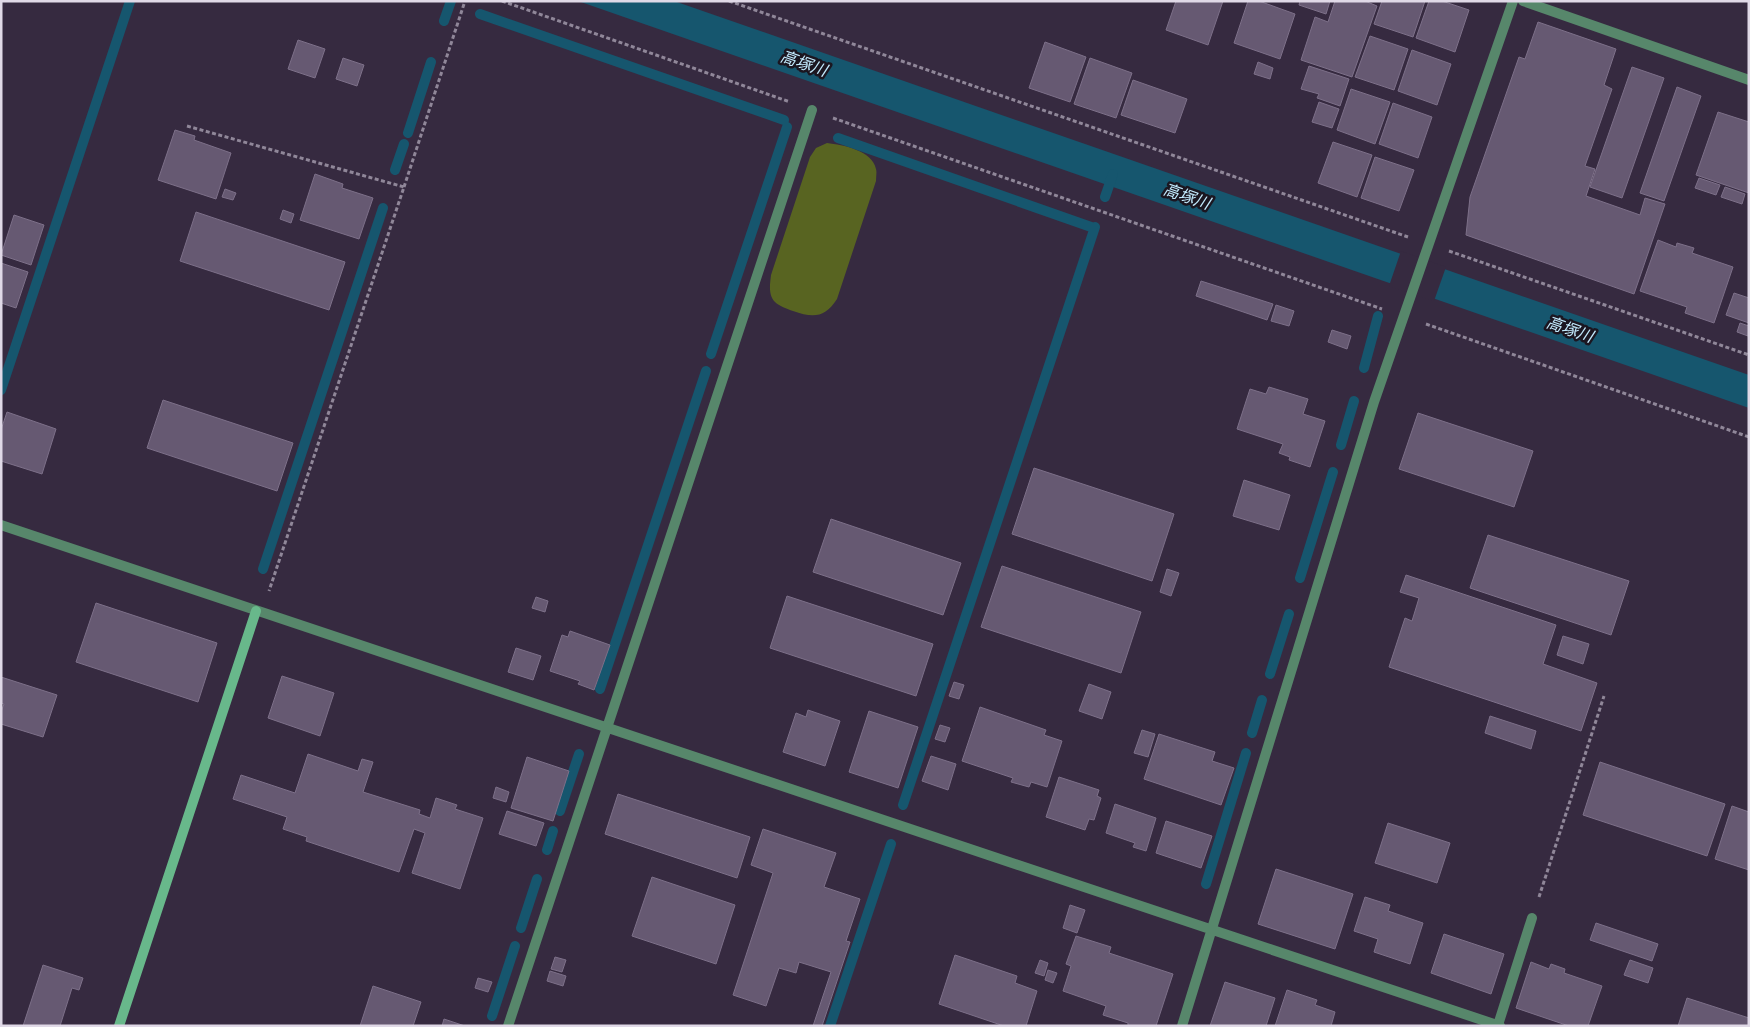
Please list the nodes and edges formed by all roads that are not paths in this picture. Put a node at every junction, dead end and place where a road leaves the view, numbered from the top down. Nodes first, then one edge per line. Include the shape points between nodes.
1 (1513, 1) edge
2 (1523, 1) edge
3 (1749, 80) edge
4 (812, 110) road end
5 (1, 525) edge
6 (259, 612) junction
7 (607, 728) junction
8 (1532, 918) road end
9 (1211, 930) junction
10 (1496, 1025) edge
11 (119, 1026) edge
12 (508, 1026) edge
13 (1182, 1026) edge

1 - 9 street via 1374,402
2 - 3 street
4 - 7 street
5 - 6 street
6 - 7 street
6 - 11 street
7 - 9 street
7 - 12 street
8 - 10 street
9 - 10 street
9 - 13 street

